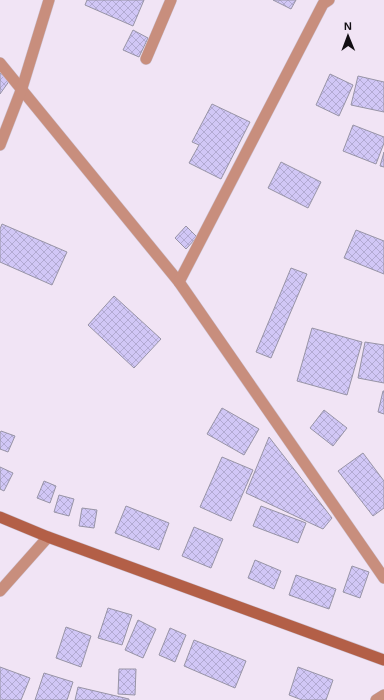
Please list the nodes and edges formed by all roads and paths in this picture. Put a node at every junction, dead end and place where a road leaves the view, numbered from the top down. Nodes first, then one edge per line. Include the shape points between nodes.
1 (49, 0) edge
2 (171, 0) edge
3 (329, 0) edge
4 (146, 59) dead end
5 (0, 63) edge
6 (22, 88) junction
7 (0, 145) edge
8 (180, 282) junction
9 (0, 517) edge
10 (48, 537) junction
11 (384, 578) edge
12 (0, 591) edge
13 (384, 660) edge
14 (384, 695) edge
15 (376, 700) edge

1 - 6 street
2 - 4 street
3 - 8 street via 323,4
5 - 6 street
6 - 7 street
6 - 8 street
8 - 11 street
9 - 10 main road
10 - 12 street
10 - 13 main road
14 - 15 street

